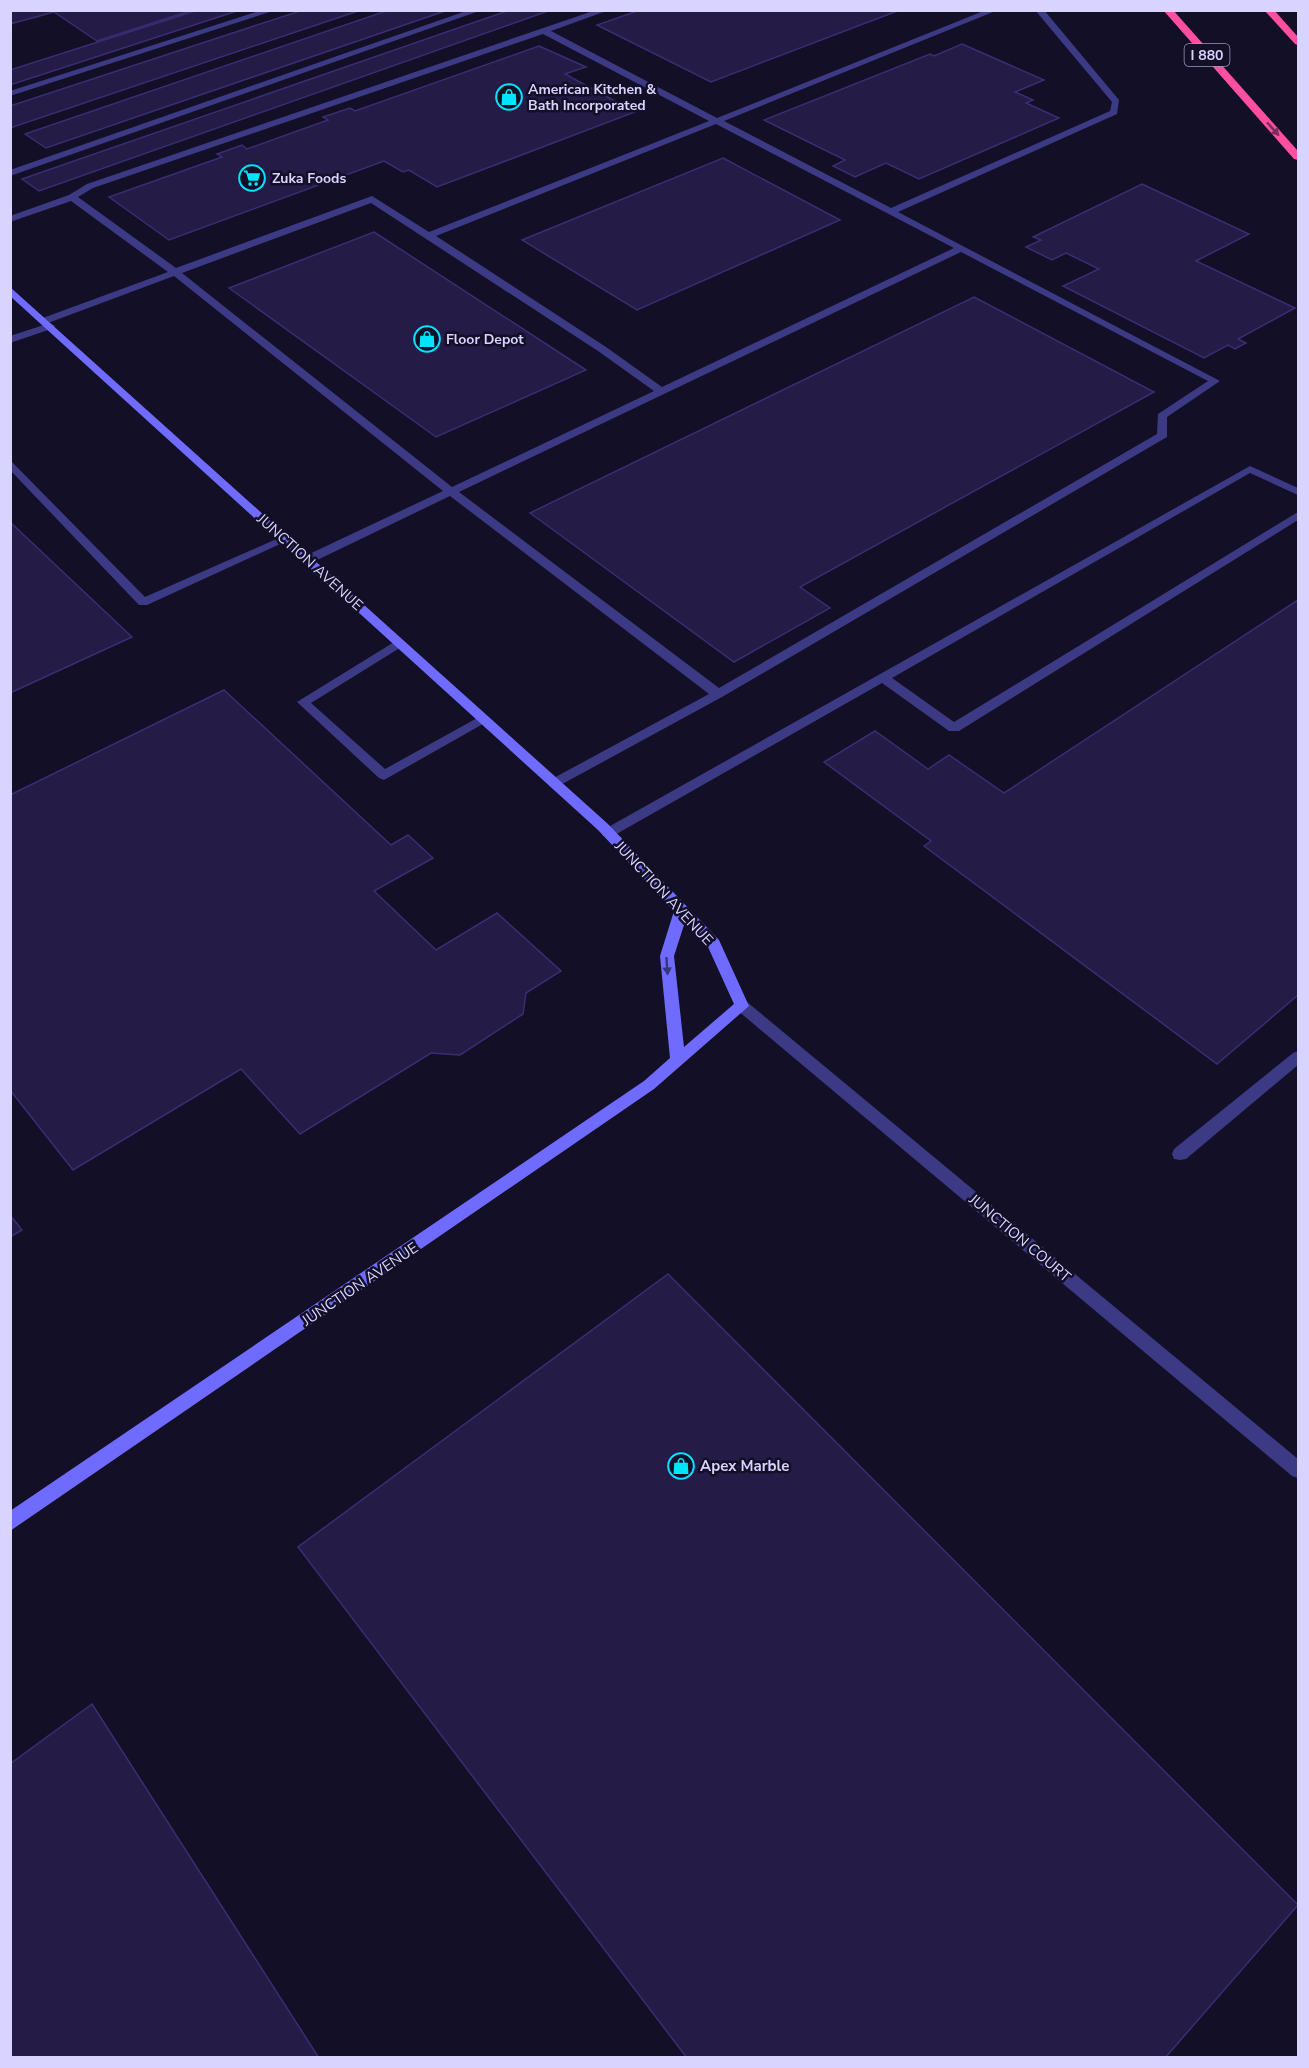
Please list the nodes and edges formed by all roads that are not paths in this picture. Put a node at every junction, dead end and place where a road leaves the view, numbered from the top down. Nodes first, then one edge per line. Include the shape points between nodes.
1 (272, 10) edge
2 (478, 10) edge
3 (605, 10) edge
4 (994, 10) edge
5 (1039, 10) edge
6 (1167, 10) edge
7 (1268, 10) edge
8 (544, 31) junction
9 (1299, 42) edge
10 (10, 94) edge
11 (717, 120) junction
12 (1299, 157) edge
13 (12, 171) edge
14 (72, 197) junction
15 (891, 212) junction
16 (10, 219) edge
17 (431, 235) junction
18 (960, 249) junction
19 (176, 272) junction
20 (10, 290) edge
21 (47, 323) junction
22 (10, 340) edge
23 (661, 391) junction
24 (10, 463) edge
25 (452, 492) junction
26 (1299, 492) edge
27 (1299, 515) edge
28 (285, 539) junction
29 (307, 560) junction
30 (399, 643) junction
31 (884, 678) junction
32 (718, 694) junction
33 (484, 720) junction
34 (555, 783) junction
35 (608, 833) junction
36 (682, 910) junction
37 (742, 1006) junction
38 (1299, 1057) edge
39 (678, 1061) junction
40 (1180, 1154) dead end
41 (1299, 1470) edge
42 (10, 1522) edge

1 - 10 street
2 - 13 street
3 - 8 street
4 - 11 street
5 - 15 street via 1116,102 1114,112
6 -> 12 highway, I 880
7 - 9 highway
8 - 11 street
8 - 14 street via 90,186
11 - 15 street
11 - 17 street
14 - 16 street
14 - 19 street
15 - 18 street
17 - 19 street via 372,199
17 - 23 street
18 - 23 street
18 - 32 street via 1215,381 1162,416 1163,435
19 - 21 street
19 - 25 street
20 - 21 street, JUNCTION AVENUE
21 - 22 street
21 - 28 street, JUNCTION AVENUE
23 - 25 street
24 - 28 street via 143,602
25 - 29 street
25 - 32 street
26 - 31 street via 1250,469
27 - 31 street via 954,728
28 - 29 street, JUNCTION AVENUE
29 - 30 street, JUNCTION AVENUE
30 - 33 street, JUNCTION AVENUE
30 - 33 street via 303,702 384,775
31 - 35 street
32 - 34 street
33 - 34 street, JUNCTION AVENUE
34 - 35 street, JUNCTION AVENUE
35 - 36 street, JUNCTION AVENUE
36 - 37 street, JUNCTION AVENUE via 714,944
36 -> 39 street via 667,956
37 - 39 street, JUNCTION AVENUE
37 - 41 street, JUNCTION COURT
38 - 40 street
39 - 42 street, JUNCTION AVENUE via 610,1112

